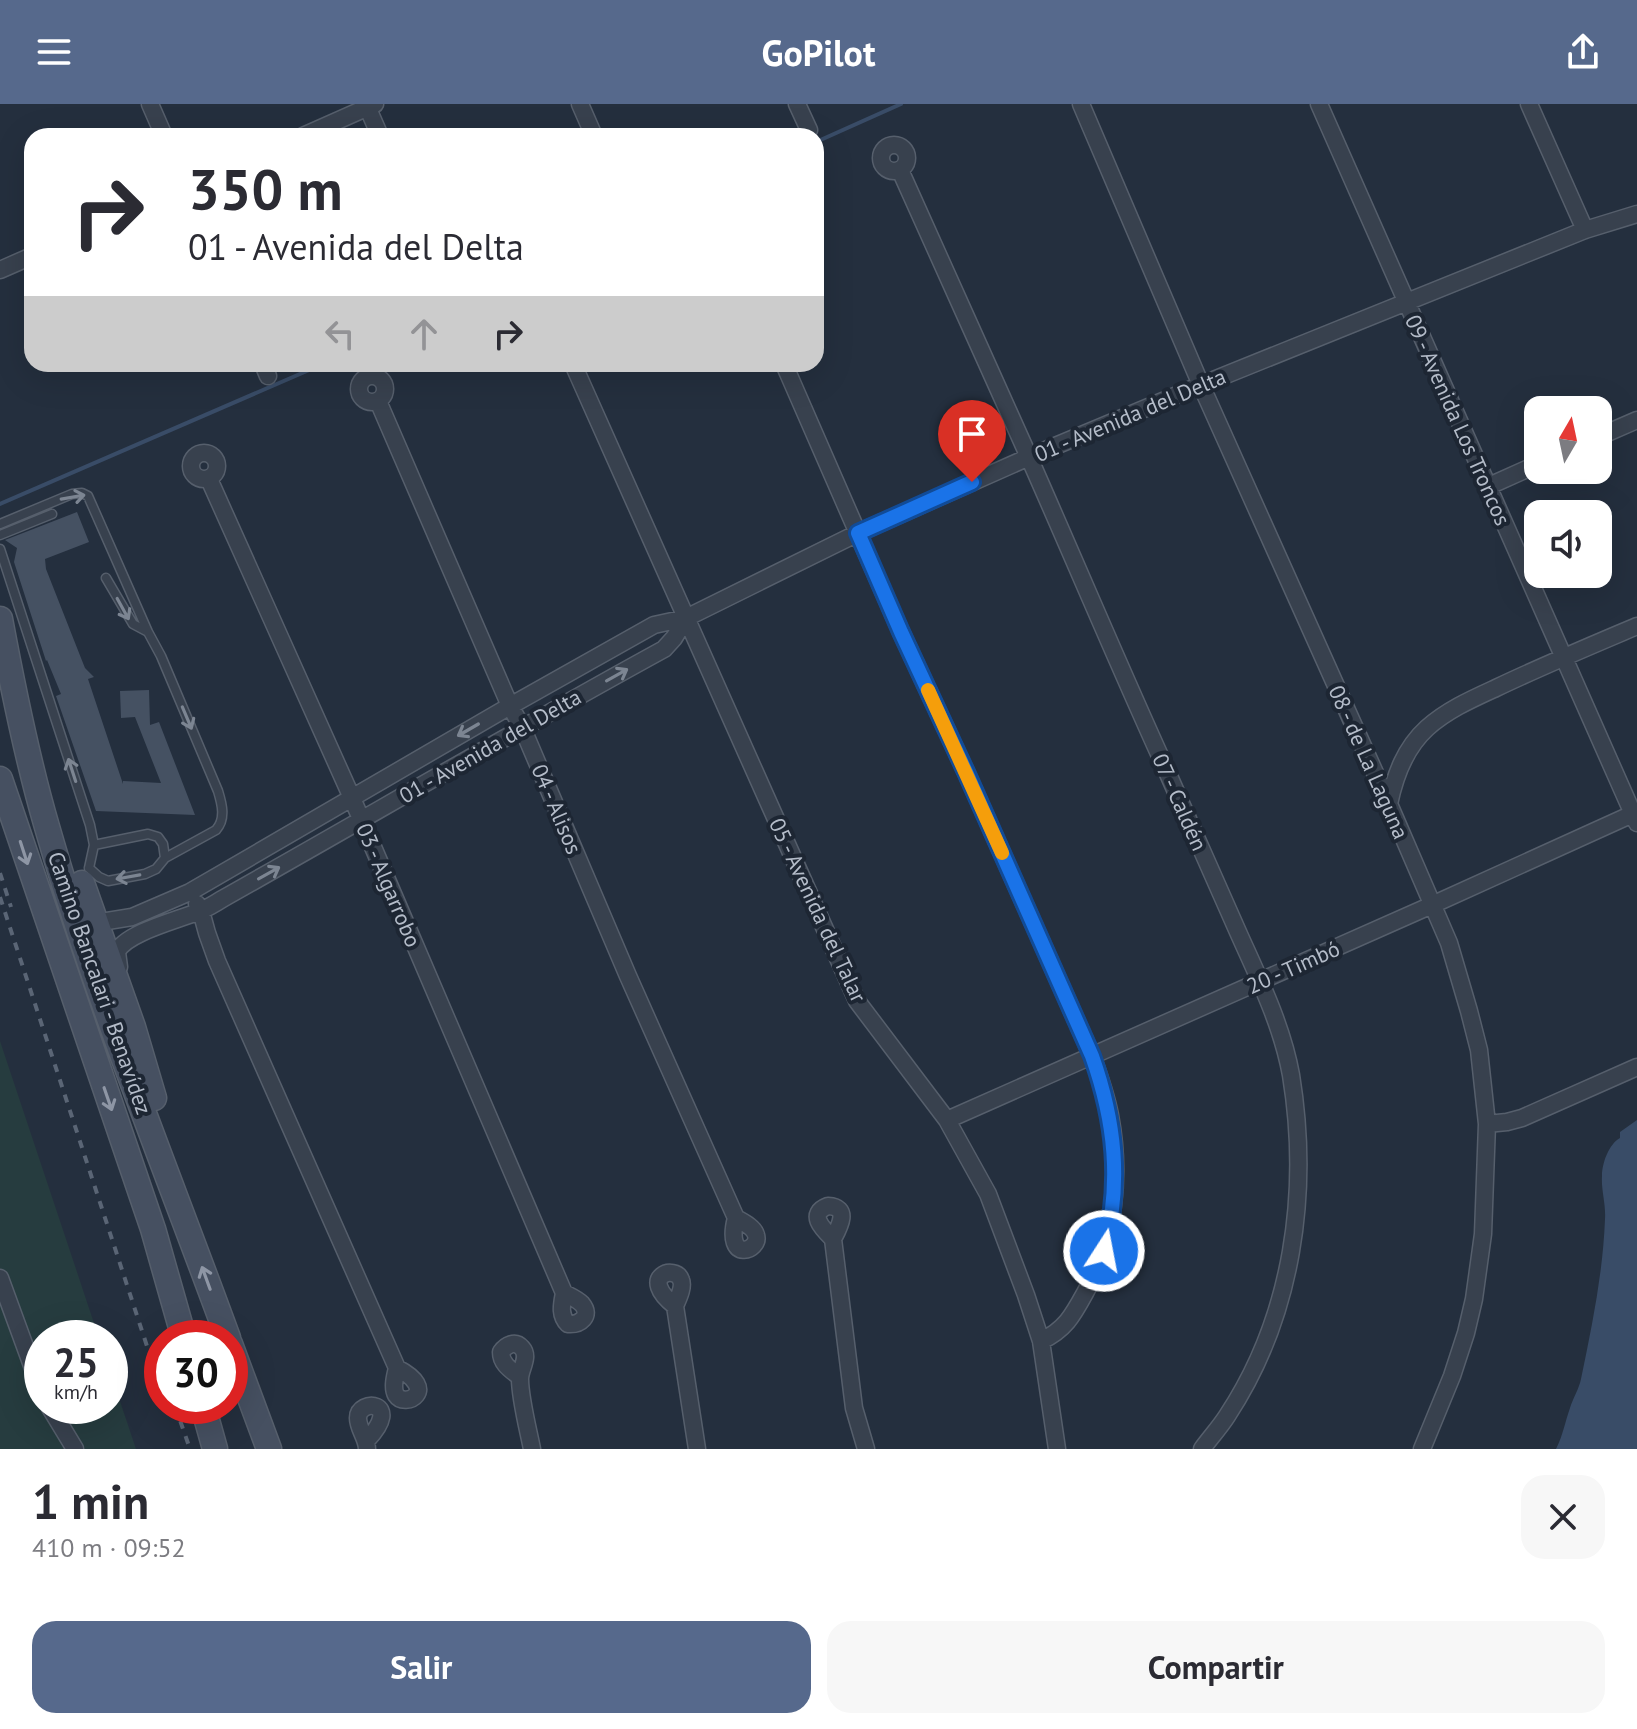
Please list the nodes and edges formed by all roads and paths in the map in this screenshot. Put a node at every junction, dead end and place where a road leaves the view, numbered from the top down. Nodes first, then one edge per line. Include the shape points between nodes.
1 (150, 104) edge
2 (580, 104) edge
3 (797, 104) edge
4 (1081, 104) edge
5 (1319, 104) edge
6 (1529, 104) edge
7 (369, 105) edge
8 (160, 128) edge
9 (320, 128) edge
10 (377, 128) edge
11 (590, 128) edge
12 (808, 128) edge
13 (900, 170) dead end
14 (1637, 214) edge
15 (1585, 230) junction
16 (24, 260) edge
17 (0, 270) edge
18 (1406, 303) junction
19 (577, 372) edge
20 (788, 372) edge
21 (1201, 385) junction
22 (378, 401) dead end
23 (1637, 420) edge
24 (1612, 431) edge
25 (1029, 457) junction
26 (1524, 470) edge
27 (209, 479) dead end
28 (1489, 486) junction
29 (52, 514) dead end
30 (0, 524) edge
31 (858, 533) junction
32 (0, 535) edge
33 (0, 549) edge
34 (106, 578) dead end
35 (686, 618) junction
36 (0, 623) edge
37 (1637, 626) edge
38 (148, 632) junction
39 (1564, 657) junction
40 (11, 671) junction
41 (510, 706) junction
42 (522, 727) junction
43 (0, 779) edge
44 (352, 798) junction
45 (1389, 804) junction
46 (1636, 816) edge
47 (361, 821) junction
48 (94, 845) junction
49 (165, 858) junction
50 (84, 869) junction
51 (190, 892) junction
52 (1432, 905) junction
53 (201, 911) junction
54 (95, 921) junction
55 (104, 950) junction
56 (1261, 982) junction
57 (133, 1027) junction
58 (1092, 1056) junction
59 (1637, 1067) edge
60 (947, 1120) junction
61 (1487, 1124) junction
62 (184, 1217) junction
63 (736, 1218) dead end
64 (833, 1239) dead end
65 (0, 1278) edge
66 (564, 1293) dead end
67 (675, 1306) dead end
68 (180, 1320) edge
69 (221, 1320) edge
70 (1041, 1341) junction
71 (24, 1344) edge
72 (397, 1368) dead end
73 (520, 1377) dead end
74 (248, 1395) edge
75 (60, 1424) edge
76 (208, 1424) edge
77 (215, 1424) edge
78 (265, 1443) edge
79 (75, 1449) edge
80 (215, 1449) edge
81 (223, 1449) edge
82 (532, 1449) edge
83 (697, 1449) edge
84 (866, 1449) edge
85 (1057, 1449) edge
86 (1202, 1449) edge
87 (1422, 1449) edge

1 - 8 street
2 - 11 street
3 - 12 street
4 - 21 street, 08 - de La Laguna
5 - 18 street, 09 - Avenida Los Troncos
6 - 15 street
7 - 9 street
7 - 10 street
13 - 25 street, 07 - Caldén
14 - 15 street, 01 - Avenida del Delta
15 - 18 street, 01 - Avenida del Delta
16 - 17 street
18 - 21 street, 01 - Avenida del Delta
18 - 28 street, 09 - Avenida Los Troncos
19 - 35 street, 05 - Avenida del Talar
20 - 31 street
21 - 25 street, 01 - Avenida del Delta
21 - 45 street, 08 - de La Laguna
22 - 41 street, 04 - Alisos
23 - 24 street
25 - 31 street, 01 - Avenida del Delta
25 - 56 street, 07 - Caldén
26 - 28 street
27 - 44 street, 03 - Algarrobo
28 - 39 street, 09 - Avenida Los Troncos
29 - 32 lane
30 -> 38 lane via 72,494 88,496
31 - 35 street, 01 - Avenida del Delta
31 - 58 street
48 -> 33 lane
34 -> 38 lane via 133,624
35 - 41 street, 01 - Avenida del Delta via 654,625
42 -> 35 street, 01 - Avenida del Delta via 664,649
35 - 60 street, 05 - Avenida del Talar via 857,1001
36 - 40 main road, Camino Bancalari - Benavídez
37 - 39 street
38 -> 49 lane via 223,807 216,830
39 - 45 street via 1457,707 1425,729 1403,760
39 - 46 street, 09 - Avenida Los Troncos
40 - 50 main road
40 - 62 main road, Camino Bancalari - Benavídez via 46,825 111,1027
41 - 42 street, 04 - Alisos
41 -> 44 street, 01 - Avenida del Delta
42 - 47 street, 01 - Avenida del Delta
42 - 63 street, 04 - Alisos
43 -> 68 main road, Camino Bancalari - Benavídez
44 - 47 street, 03 - Algarrobo
44 - 51 street, 01 - Avenida del Delta
45 - 52 street, 08 - de La Laguna
46 - 52 street, 20 - Timbó
53 -> 47 street, 01 - Avenida del Delta
47 - 66 street, 03 - Algarrobo
48 - 49 lane via 148,834 163,844
48 - 50 lane
49 -> 50 lane via 145,874 108,881
50 - 54 main road
51 - 53 street
51 - 54 street, 01 - Avenida del Delta via 132,917
52 - 56 street, 20 - Timbó
52 - 61 street, 08 - de La Laguna via 1462,983 1479,1050
53 - 55 street, 01 - Avenida del Delta via 136,929
53 - 57 street, 01 - Avenida del Delta via 119,947
53 - 72 street via 217,961
54 - 55 main road
55 - 57 main road
56 - 58 street, 20 - Timbó
56 - 86 street, 07 - Caldén via 1284,1044 1294,1097 1299,1162 1293,1249 1266,1340 1227,1416
57 - 62 main road
58 - 60 street, 20 - Timbó
58 - 70 street via 1110,1114 1110,1228 1076,1310 1056,1334
59 - 61 street via 1522,1118
60 - 70 street, 05 - Avenida del Talar via 988,1194
61 - 87 street, 08 - de La Laguna via 1483,1234 1474,1299 1452,1376
69 -> 62 main road, Camino Bancalari - Benavídez
64 - 84 street via 854,1408
65 - 71 street
67 - 83 street
70 - 85 street, 05 - Avenida del Talar
73 - 82 street
74 - 78 main road
75 - 79 street
76 - 80 main road
77 - 81 main road

